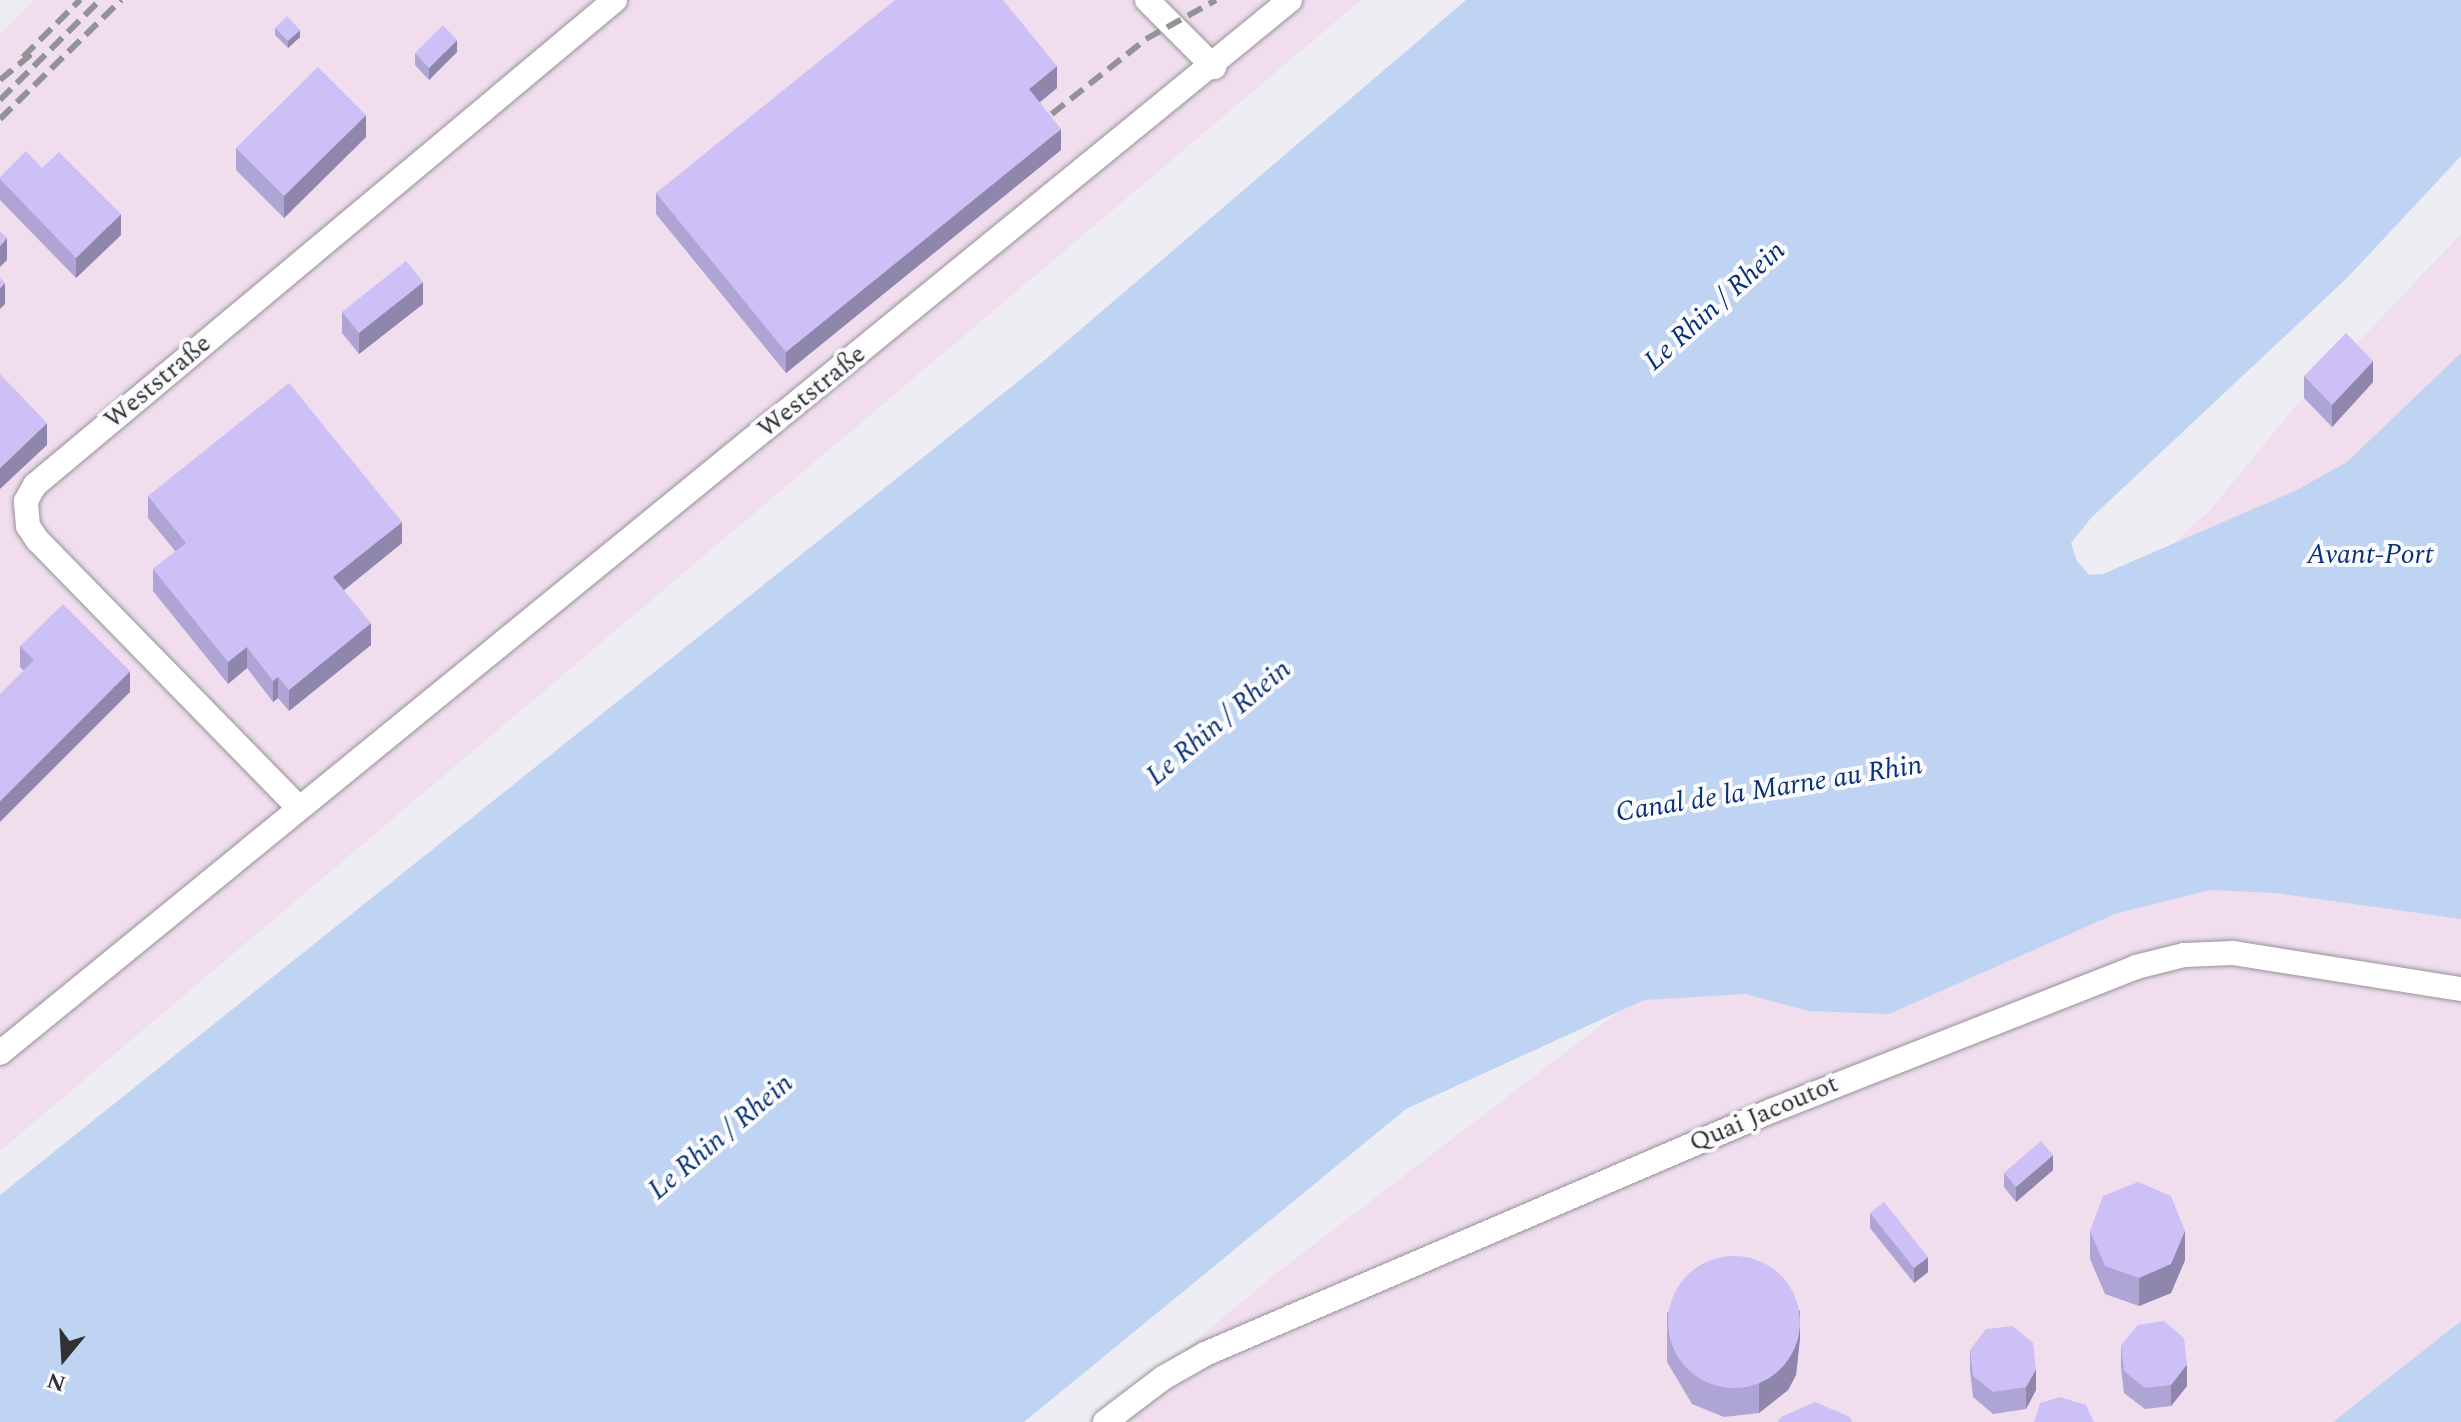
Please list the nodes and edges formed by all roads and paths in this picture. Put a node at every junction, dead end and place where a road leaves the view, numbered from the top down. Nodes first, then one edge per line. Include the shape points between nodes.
1 (615, 0) edge
2 (1147, 0) edge
3 (1290, 0) edge
4 (1214, 67) junction
5 (299, 808) junction
6 (2461, 989) edge
7 (0, 1053) edge
8 (1105, 1422) edge

1 - 5 street, Weststraße via 35,485 26,501 28,526 38,541
2 - 4 street
3 - 4 street, Weststraße
4 - 5 street, Weststraße
5 - 7 street, Weststraße
6 - 8 street, Quai Jacoutot via 2261,955 2210,952 2148,963 1825,1088 1205,1354

